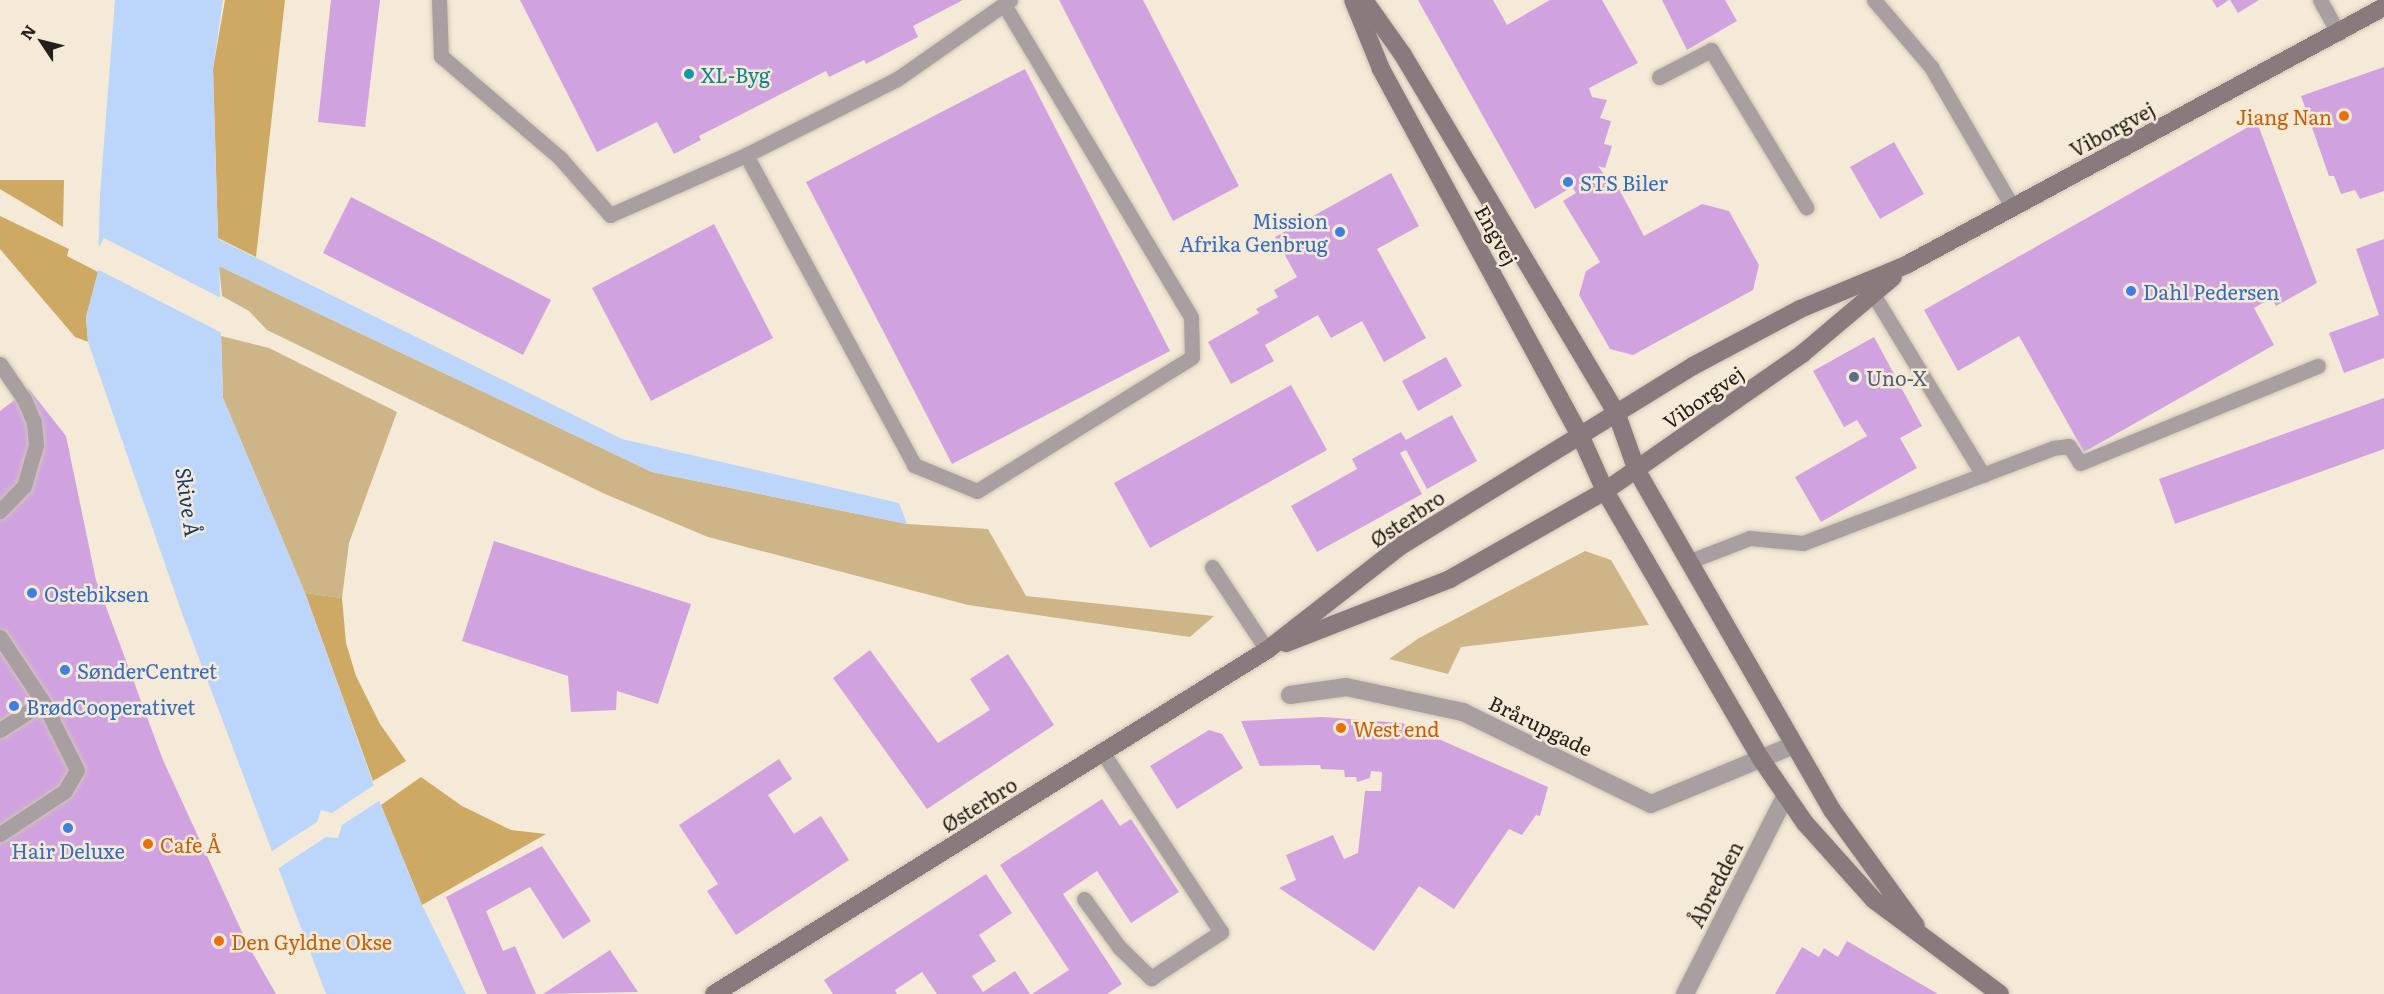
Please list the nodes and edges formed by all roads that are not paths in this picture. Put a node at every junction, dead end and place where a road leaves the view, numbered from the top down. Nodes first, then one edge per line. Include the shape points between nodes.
1 (439, 0) edge
2 (1353, 0) edge
3 (1364, 0) edge
4 (1874, 0) edge
5 (2320, 0) edge
6 (1007, 2) edge
7 (2384, 7) edge
8 (2338, 33) junction
9 (1659, 76) dead end
10 (746, 154) junction
11 (1806, 207) dead end
12 (2013, 208) junction
13 (1906, 265) junction
14 (1873, 294) junction
15 (0, 364) edge
16 (2318, 366) dead end
17 (1616, 412) junction
18 (1580, 435) junction
19 (1637, 471) junction
20 (1983, 475) junction
21 (1605, 491) junction
22 (0, 511) edge
23 (1690, 561) junction
24 (1212, 567) dead end
25 (0, 637) edge
26 (1267, 650) junction
27 (1290, 695) dead end
28 (43, 702) junction
29 (0, 730) edge
30 (1794, 746) junction
31 (1103, 753) junction
32 (1761, 759) junction
33 (1786, 795) junction
34 (0, 834) edge
35 (1084, 899) dead end
36 (1926, 940) junction
37 (714, 994) edge
38 (1685, 994) edge
39 (2000, 994) edge

1 - 10 lane via 441,56 560,158 610,215
2 - 18 street, Engvej via 1381,69
3 - 17 street, Engvej via 1403,55
4 - 12 lane via 1931,67
5 - 8 lane
6 - 10 lane via 897,79
6 - 10 lane via 1191,317 1192,357 977,491 914,465
7 - 8 street, Viborgvej
8 - 12 street, Viborgvej
9 - 11 lane via 1711,50
12 - 13 street, Viborgvej
13 - 14 street, Viborgvej
13 - 17 street, Viborgvej via 1800,309
14 - 19 street, Viborgvej via 1802,354
14 - 20 lane
15 - 22 lane via 24,399 34,422 36,445 24,486
16 - 20 lane via 2080,463 2069,446
17 - 18 street, Viborgvej
17 - 19 street, Engvej
18 - 21 street, Engvej
18 - 26 street, Østerbro via 1402,545
19 - 21 street, Viborgvej
19 - 23 street
20 - 23 lane via 1803,543 1750,537
21 - 26 street, Østerbro via 1450,579
21 - 32 street
23 - 30 street
24 - 26 lane
25 - 28 lane
26 - 31 street, Østerbro
27 - 32 street, Brårupgade via 1346,687 1463,712 1650,804
28 - 29 lane
28 - 34 lane via 75,760 75,776 65,791
30 - 32 street, Brårupgade
30 - 36 street via 1832,810
31 - 35 lane via 1221,932 1150,978 1119,947
31 - 37 street, Østerbro
32 - 33 street
33 - 36 street via 1805,823 1874,900
33 - 38 street, Åbredden
36 - 39 street

